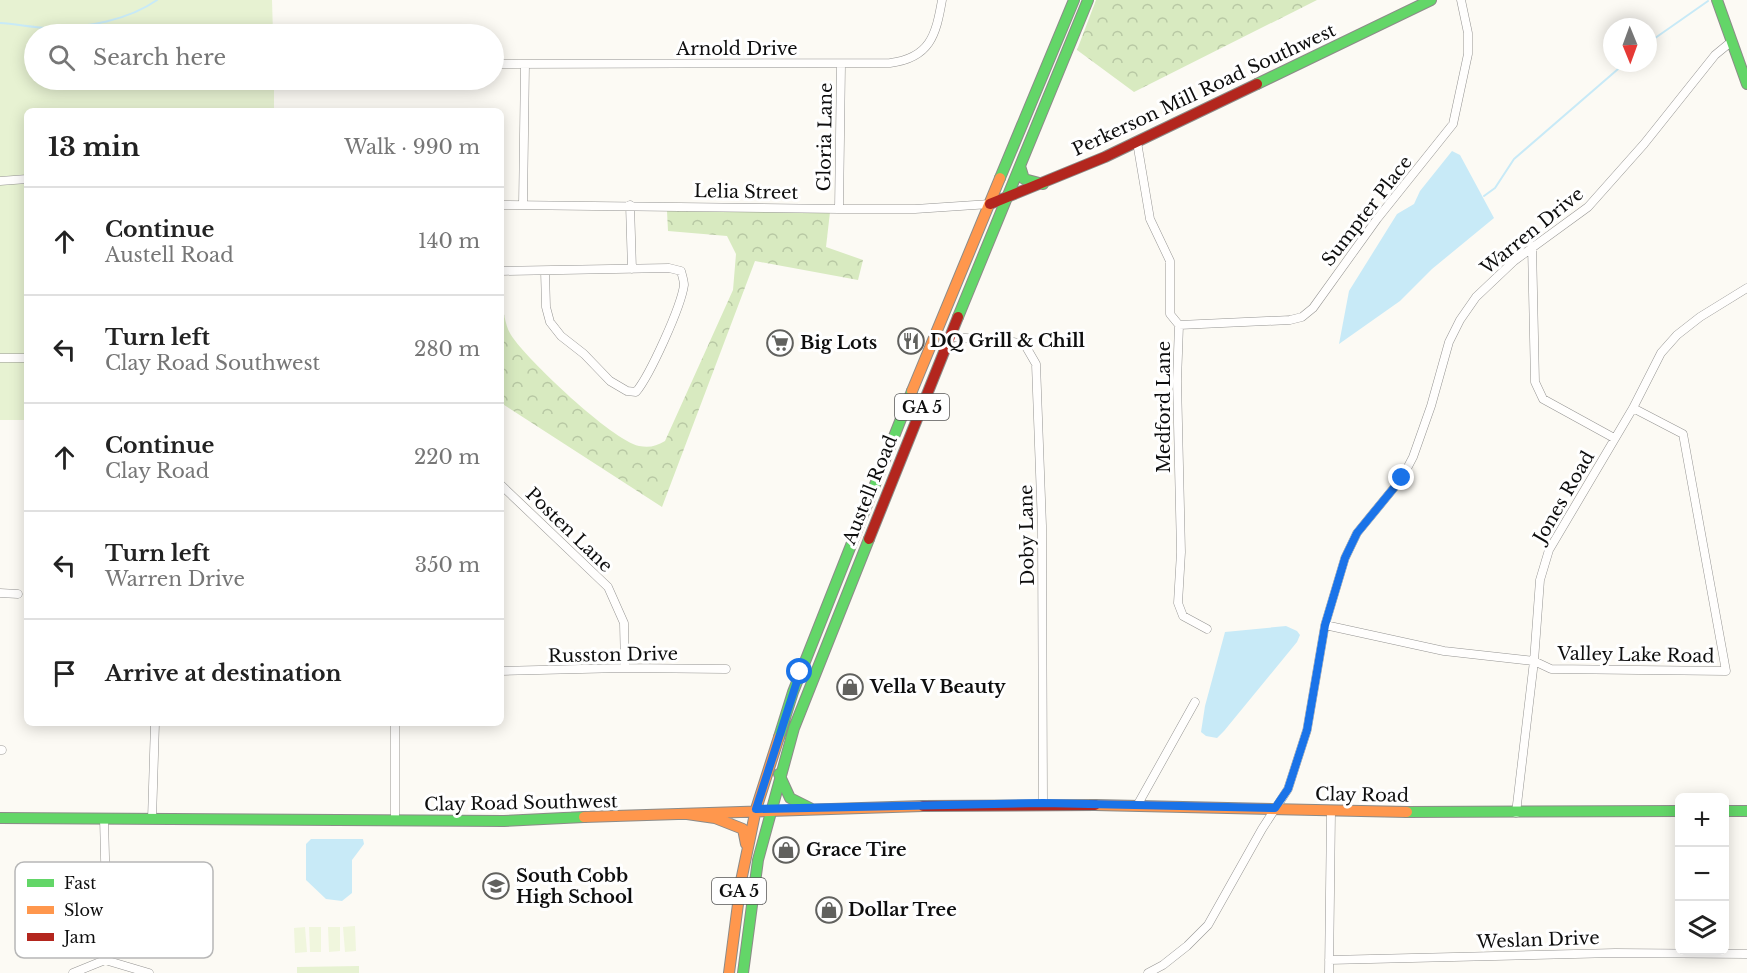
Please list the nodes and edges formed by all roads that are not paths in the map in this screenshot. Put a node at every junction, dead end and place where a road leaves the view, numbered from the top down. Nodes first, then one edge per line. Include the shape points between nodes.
1 (942, 0) edge
2 (1074, 0) edge
3 (1088, 0) edge
4 (1431, 0) edge
5 (1461, 0) edge
6 (1717, 0) edge
7 (1732, 41) junction
8 (504, 64) edge
9 (525, 64) junction
10 (841, 65) junction
11 (1747, 84) edge
12 (1137, 142) junction
13 (1020, 166) junction
14 (24, 179) edge
15 (0, 181) edge
16 (1043, 184) junction
17 (1007, 199) junction
18 (990, 204) junction
19 (504, 205) edge
20 (523, 205) junction
21 (630, 205) junction
22 (839, 209) junction
23 (1532, 246) junction
24 (632, 269) junction
25 (545, 271) junction
26 (504, 272) edge
27 (1747, 288) edge
28 (1179, 325) junction
29 (951, 337) junction
30 (0, 358) edge
31 (24, 358) edge
32 (1633, 408) junction
33 (1614, 438) junction
34 (504, 488) edge
35 (0, 593) edge
36 (18, 594) dead end
37 (1325, 625) junction
38 (1207, 629) dead end
39 (1534, 661) junction
40 (625, 668) junction
41 (726, 669) dead end
42 (504, 671) edge
43 (1195, 702) dead end
44 (155, 726) edge
45 (394, 726) edge
46 (779, 774) junction
47 (1043, 803) junction
48 (1138, 804) junction
49 (810, 808) junction
50 (1275, 808) junction
51 (756, 809) junction
52 (770, 809) junction
53 (1675, 811) edge
54 (1729, 811) edge
55 (1747, 811) edge
56 (1331, 812) junction
57 (1515, 813) junction
58 (687, 814) junction
59 (0, 818) edge
60 (104, 818) junction
61 (152, 819) junction
62 (395, 821) junction
63 (747, 848) junction
64 (105, 862) edge
65 (1747, 954) edge
66 (105, 960) joint
67 (1329, 960) junction
68 (73, 973) edge
69 (149, 973) edge
70 (729, 973) edge
71 (743, 973) edge
72 (1148, 973) edge
73 (1329, 973) edge

1 - 10 street, Arnold Drive via 936,32 918,55 890,63
2 - 18 street, Austell Road / GA 5
3 - 13 street, Austell Road / GA 5
4 - 12 street, Perkerson Mill Road Southwest
5 - 28 street, Sumpter Place via 1468,54 1453,124 1313,308 1290,320
6 - 7 street
7 - 11 street
7 - 23 street, Warren Drive via 1715,55 1588,207
8 - 9 street, Arnold Drive
9 - 10 street, Arnold Drive
9 - 20 street
10 - 22 street, Gloria Lane
12 - 16 street, Perkerson Mill Road Southwest
12 - 28 street, Medford Lane via 1150,219 1170,261 1170,314
13 - 16 street via 1024,179
13 - 17 street, Austell Road / GA 5
14 - 15 street
16 - 17 street, Perkerson Mill Road Southwest
17 - 18 street, Perkerson Mill Road Southwest
17 - 29 street, Austell Road / GA 5
18 - 22 street, Lelia Street
18 - 51 street, Austell Road / GA 5 via 801,668
19 - 20 street, Lelia Street
20 - 21 street, Lelia Street
21 - 22 street, Lelia Street
21 - 24 street
23 - 33 street via 1535,382 1543,399
23 - 37 street, Warren Drive via 1476,297 1460,320 1449,342 1413,458 1402,478 1357,533 1345,558
24 - 25 street
24 - 25 street via 681,271 684,284 672,320 636,393 610,381 550,322
25 - 26 street
27 - 32 street, Jones Road via 1677,335 1661,353
28 - 38 street, Medford Lane via 1178,603 1183,616
29 - 46 street, Austell Road / GA 5 via 808,689
29 - 47 street, Doby Lane via 1025,345 1036,364 1042,526
30 - 31 street
32 - 33 street, Jones Road
32 - 39 street, Valley Lake Road via 1683,434 1726,672 1577,671 1551,669
33 - 39 street, Jones Road via 1549,550 1540,580
34 - 40 street, Posten Lane via 608,587 624,623
35 - 36 street
37 - 39 street, Valley Lake Road via 1444,651
37 - 50 street, Warren Drive via 1307,730 1288,789
39 - 57 street, Jones Road
40 - 41 street, Russton Drive
40 - 42 street, Russton Drive
43 - 48 street
44 - 61 street
45 - 62 street
46 - 49 street via 790,798
46 - 52 street, Austell Road / GA 5
47 - 48 street, Clay Road
47 - 49 street, Clay Road Southwest
48 - 50 street, Clay Road
49 - 52 street, Clay Road Southwest
50 - 56 street, Clay Road
50 - 72 street, Warren Drive via 1208,925 1187,946
51 - 52 street, Clay Road Southwest
51 - 58 street, Clay Road Southwest
51 - 63 street, Austell Road / GA 5
52 - 71 street, Austell Road / GA 5 via 751,901
53 - 57 street, Clay Road
54 - 55 street
56 - 57 street, Clay Road
56 - 67 street
58 - 62 street, Clay Road Southwest
58 - 63 street via 735,824 743,829
59 - 60 street, Clay Road Southwest
60 - 61 street, Clay Road Southwest
60 - 64 street
61 - 62 street, Clay Road Southwest
63 - 70 street, Austell Road / GA 5
65 - 67 street, Weslan Drive
66 - 68 street
66 - 69 street
67 - 73 street

